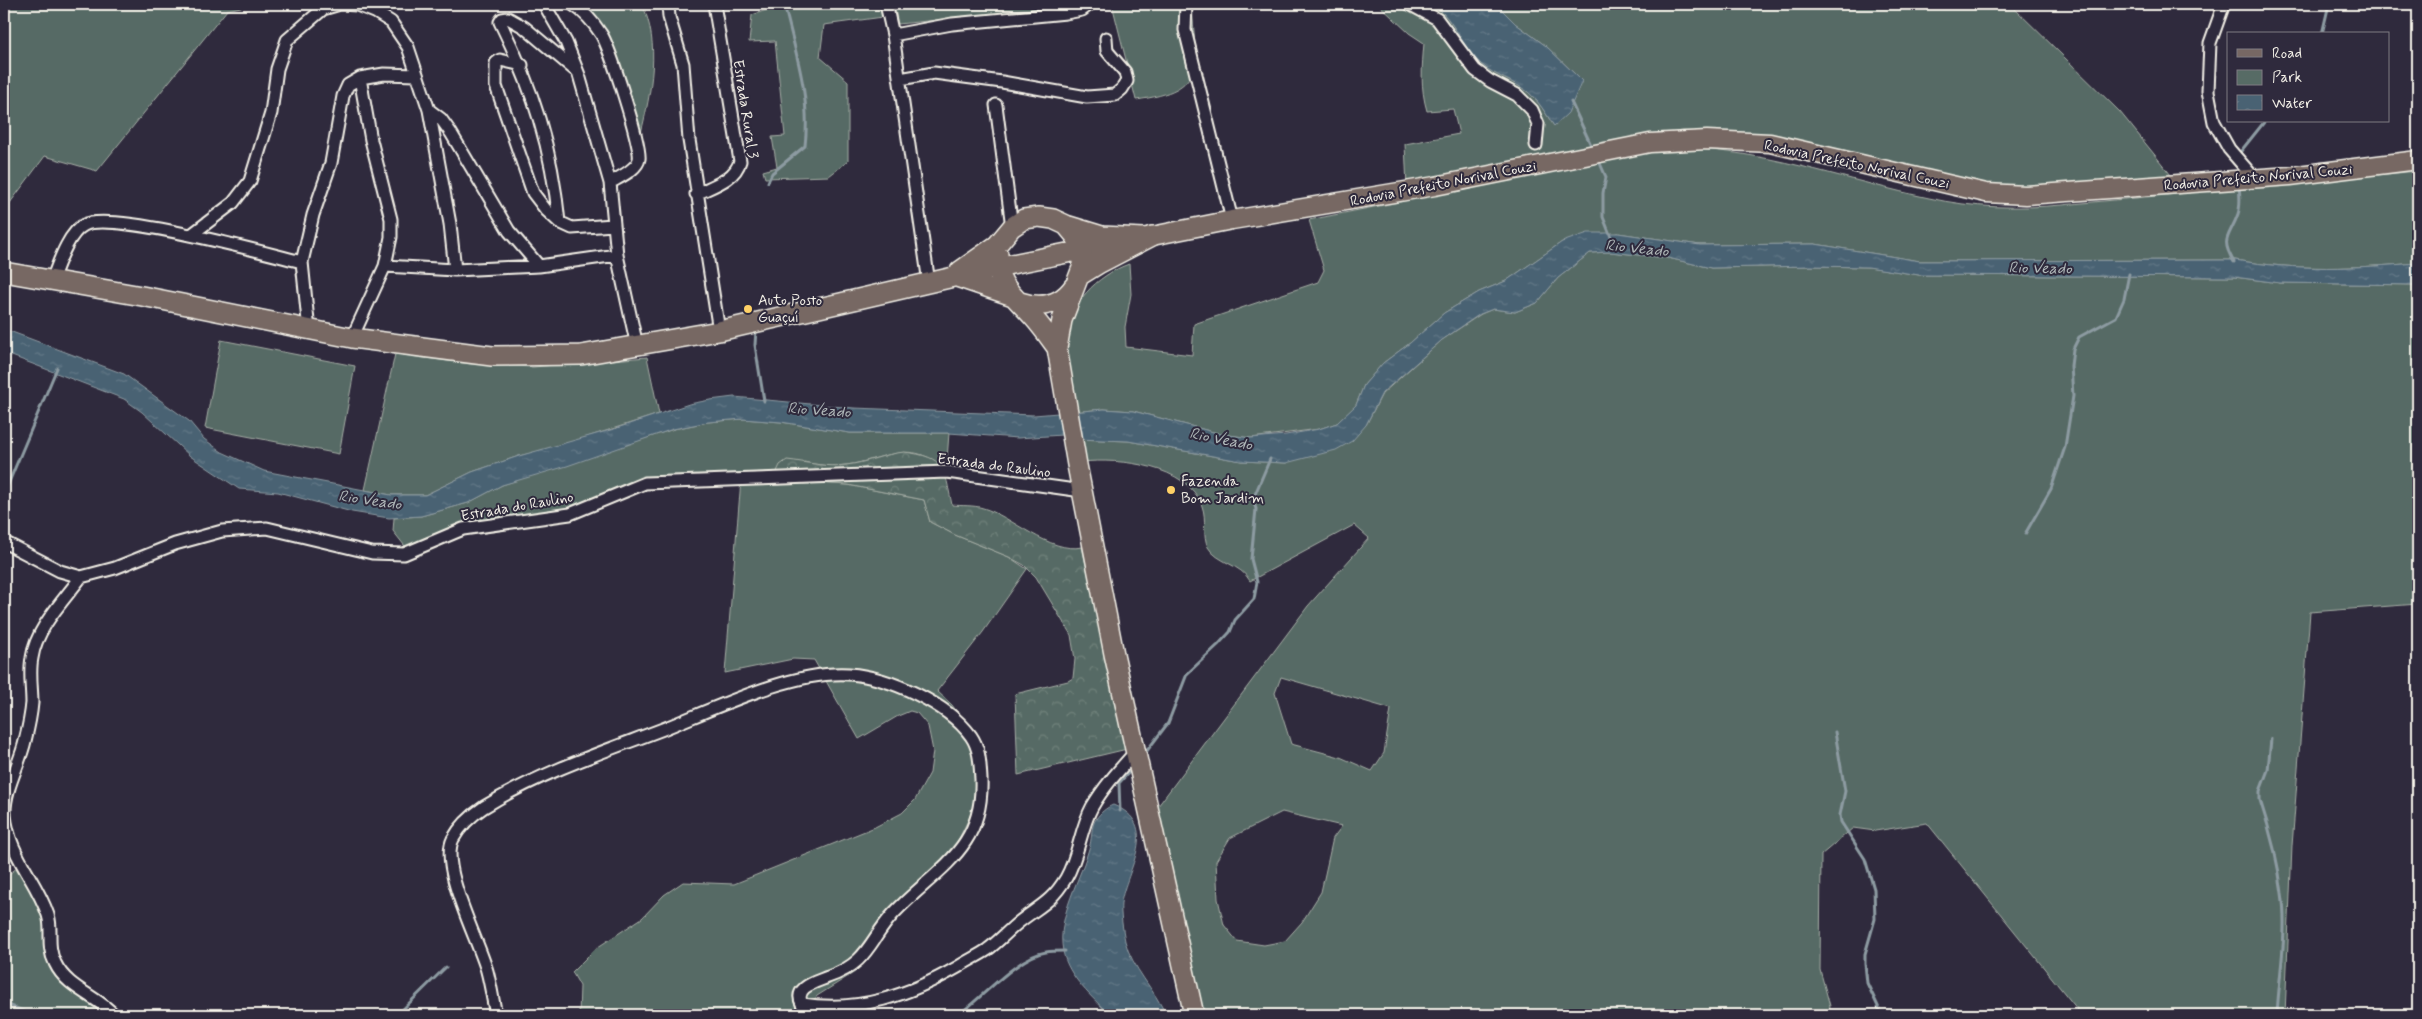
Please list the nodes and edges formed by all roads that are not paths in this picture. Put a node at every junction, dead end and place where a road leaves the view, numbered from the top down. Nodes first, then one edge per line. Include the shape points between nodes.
1 (544, 4) edge
2 (572, 4) edge
3 (668, 4) edge
4 (714, 4) edge
5 (886, 4) edge
6 (1090, 4) edge
7 (1186, 4) edge
8 (1408, 4) edge
9 (2224, 4) edge
10 (893, 35) junction
11 (1106, 38) dead end
12 (522, 66) junction
13 (416, 75) junction
14 (579, 75) junction
15 (360, 78) junction
16 (900, 79) junction
17 (996, 105) dead end
18 (429, 110) junction
19 (1536, 146) dead end
20 (2418, 160) edge
21 (2255, 179) junction
22 (610, 183) junction
23 (696, 194) junction
24 (1232, 220) junction
25 (559, 222) junction
26 (614, 225) junction
27 (1066, 226) junction
28 (1010, 229) junction
29 (191, 235) junction
30 (1148, 237) junction
31 (1082, 250) junction
32 (617, 255) junction
33 (302, 262) junction
34 (385, 266) junction
35 (539, 266) junction
36 (997, 267) junction
37 (455, 270) junction
38 (4, 272) edge
39 (52, 280) junction
40 (943, 280) junction
41 (1077, 280) junction
42 (1016, 299) junction
43 (309, 331) junction
44 (719, 331) junction
45 (352, 338) junction
46 (637, 346) junction
47 (1057, 348) junction
48 (1082, 491) junction
49 (4, 542) edge
50 (81, 577) junction
51 (1137, 750) junction
52 (114, 1015) edge
53 (496, 1015) edge
54 (1194, 1015) edge

1 - 14 street via 566,42
2 - 22 street via 580,8 602,35 638,137 640,159 633,168
3 - 23 street via 683,64 688,140
4 - 23 street, Estrada Rural 3 via 740,161 732,176
5 - 10 street
6 - 10 street via 1066,14 952,24
7 - 24 street via 1185,30
8 - 19 street via 1437,19 1475,70 1517,95 1532,110 1538,124
9 - 21 street via 2210,43 2208,91 2214,122 2229,149
10 - 16 street
11 - 16 street via 1107,51 1125,72 1127,81 1115,95 1087,97 934,73
12 - 14 street via 500,22 502,19 508,18 524,27
12 - 25 street via 548,146
12 - 25 street via 500,60 496,63 496,86 533,193
13 - 15 street via 384,74
13 - 18 street
13 - 29 street via 408,47 391,22 357,5 340,4 323,9 287,40 277,69 271,113 250,181 233,203
14 - 22 street
15 - 33 street via 348,85 343,96 331,164 313,215
15 - 34 street via 371,140 391,219
16 - 40 street
17 - 28 street
18 - 35 street via 441,119 509,231
18 - 37 street
20 - 21 main road, Rodovia Prefeito Norival Couzi
21 - 24 main road, Rodovia Prefeito Norival Couzi via 2064,194 1986,193 1770,143 1708,140 1650,143 1435,186
22 - 26 street
23 - 44 street
24 - 30 main road, Rodovia Prefeito Norival Couzi
25 - 26 street via 572,228
26 - 32 street
27 - 28 highway via 1053,219 1039,217 1024,219
27 - 30 highway via 1102,236
27 - 31 highway
28 - 36 highway via 1001,246
28 - 40 highway via 977,260
29 - 33 street
29 - 39 street via 117,222 84,225 66,247
30 - 31 main road, Rodovia Prefeito Norival Couzi
30 - 41 highway via 1100,263
31 - 36 highway
31 - 41 highway via 1082,268
32 - 35 street
32 - 46 street
33 - 43 street
34 - 37 street
34 - 45 street
35 - 37 street
36 - 40 highway
36 - 42 highway via 1001,279
38 - 39 highway
39 - 43 highway
40 - 42 highway
40 - 44 highway
41 - 42 highway via 1065,297 1053,303 1037,306
41 - 47 highway via 1062,320
42 - 47 highway
43 - 45 highway
44 - 46 highway
45 - 46 highway via 492,356 581,355
47 - 48 highway
48 - 50 street, Estrada do Raulino via 947,472 645,483 570,514 463,529 404,554 372,553 267,528 222,531
48 - 51 highway via 1114,654
49 - 50 street via 60,571
50 - 52 street via 47,621 32,656 32,706 5,813 12,845 49,917 48,942 55,963 67,979
51 - 53 street via 1092,808 1077,854 1066,878 1050,900 987,950 941,977 893,998 826,1008 802,1004 799,1000 804,987 855,964 893,914 940,872 971,835 982,798 980,756 972,737 953,717 919,695 887,681 848,674 810,677 773,686 570,765 482,808 464,824 452,841 449,860 487,971
51 - 54 highway

